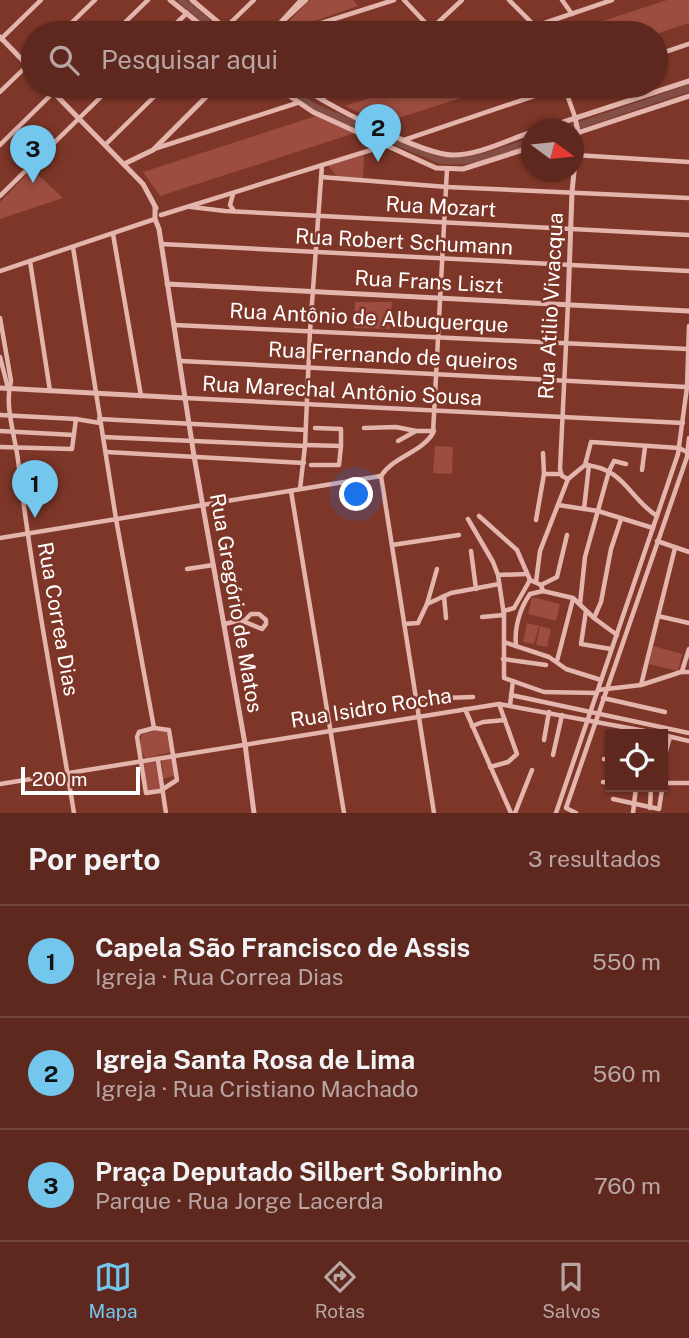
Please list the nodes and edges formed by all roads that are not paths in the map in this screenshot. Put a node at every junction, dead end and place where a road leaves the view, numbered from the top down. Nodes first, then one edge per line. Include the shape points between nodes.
1 (41, 0) edge
2 (95, 0) edge
3 (148, 0) edge
4 (170, 0) edge
5 (254, 0) edge
6 (301, 0) edge
7 (306, 0) edge
8 (394, 0) edge
9 (462, 0) edge
10 (509, 0) edge
11 (562, 0) edge
12 (612, 0) edge
13 (197, 1) edge
14 (407, 1) edge
15 (187, 13) junction
16 (572, 14) junction
17 (73, 21) edge
18 (126, 21) edge
19 (179, 21) edge
20 (197, 21) edge
21 (218, 21) edge
22 (232, 21) edge
23 (280, 21) edge
24 (282, 21) edge
25 (328, 21) edge
26 (424, 21) edge
27 (442, 21) edge
28 (529, 21) edge
29 (552, 21) edge
30 (0, 39) edge
31 (689, 44) edge
32 (668, 51) edge
33 (21, 60) edge
34 (21, 72) edge
35 (689, 81) edge
36 (668, 88) edge
37 (0, 92) edge
38 (689, 96) edge
39 (48, 98) edge
40 (60, 98) edge
41 (100, 98) edge
42 (153, 98) edge
43 (205, 98) edge
44 (287, 98) edge
45 (291, 98) edge
46 (321, 98) edge
47 (528, 98) edge
48 (568, 98) edge
49 (638, 98) edge
50 (297, 103) junction
51 (285, 107) junction
52 (79, 118) junction
53 (575, 119) joint
54 (584, 129) edge
55 (521, 136) edge
56 (404, 140) junction
57 (390, 143) junction
58 (0, 145) edge
59 (105, 145) junction
60 (153, 150) junction
61 (521, 150) edge
62 (584, 156) edge
63 (689, 162) edge
64 (124, 164) junction
65 (322, 164) junction
66 (447, 169) junction
67 (321, 177) junction
68 (573, 182) edge
69 (447, 187) junction
70 (572, 191) junction
71 (233, 194) junction
72 (0, 196) edge
73 (689, 198) edge
74 (191, 207) junction
75 (234, 212) junction
76 (317, 216) junction
77 (159, 217) junction
78 (445, 223) junction
79 (571, 229) junction
80 (113, 234) junction
81 (689, 235) edge
82 (160, 244) junction
83 (74, 247) junction
84 (315, 254) junction
85 (442, 259) junction
86 (30, 261) junction
87 (570, 265) junction
88 (0, 271) edge
89 (689, 271) edge
90 (167, 284) junction
91 (313, 291) junction
92 (441, 298) junction
93 (568, 304) junction
94 (689, 310) edge
95 (0, 318) edge
96 (174, 325) junction
97 (689, 326) edge
98 (310, 331) junction
99 (1, 333) edge
100 (439, 337) junction
101 (566, 343) junction
102 (688, 349) edge
103 (0, 357) edge
104 (181, 361) junction
105 (308, 367) junction
106 (438, 374) junction
107 (563, 380) junction
108 (687, 387) junction
109 (0, 388) edge
110 (9, 389) junction
111 (50, 391) junction
112 (95, 394) junction
113 (141, 396) junction
114 (185, 398) junction
115 (306, 405) junction
116 (435, 411) junction
117 (0, 415) edge
118 (11, 415) junction
119 (561, 418) junction
120 (76, 419) junction
121 (99, 421) junction
122 (189, 424) junction
123 (683, 424) junction
124 (315, 428) dead end
125 (364, 428) dead end
126 (306, 430) junction
127 (0, 431) edge
128 (415, 431) junction
129 (434, 431) junction
130 (14, 432) junction
131 (74, 435) junction
132 (103, 437) junction
133 (689, 438) edge
134 (192, 440) junction
135 (398, 441) dead end
136 (305, 445) junction
137 (341, 446) junction
138 (0, 447) edge
139 (17, 447) junction
140 (645, 447) junction
141 (679, 448) junction
142 (106, 452) junction
143 (543, 453) dead end
144 (688, 453) edge
145 (194, 456) junction
146 (304, 463) junction
147 (626, 464) dead end
148 (311, 465) dead end
149 (587, 465) junction
150 (642, 470) dead end
151 (609, 471) junction
152 (544, 474) junction
153 (560, 474) junction
154 (381, 476) junction
155 (568, 479) junction
156 (300, 489) junction
157 (290, 491) junction
158 (203, 504) junction
159 (558, 505) junction
160 (584, 509) junction
161 (598, 511) junction
162 (479, 516) dead end
163 (657, 516) junction
164 (116, 519) junction
165 (468, 519) dead end
166 (621, 519) junction
167 (536, 520) dead end
168 (653, 528) junction
169 (27, 534) junction
170 (458, 535) dead end
171 (567, 535) dead end
172 (0, 538) edge
173 (650, 538) junction
174 (658, 541) junction
175 (392, 545) junction
176 (675, 548) junction
177 (471, 551) dead end
178 (689, 552) edge
179 (213, 565) junction
180 (187, 569) dead end
181 (438, 569) dead end
182 (527, 574) junction
183 (498, 575) junction
184 (499, 584) junction
185 (537, 584) junction
186 (476, 589) junction
187 (444, 596) junction
188 (573, 598) junction
189 (427, 604) junction
190 (580, 604) junction
191 (512, 610) junction
192 (586, 610) junction
193 (520, 612) junction
194 (504, 613) junction
195 (658, 615) junction
196 (482, 617) dead end
197 (446, 618) dead end
198 (594, 618) junction
199 (246, 620) junction
200 (689, 623) edge
201 (225, 624) junction
202 (404, 624) junction
203 (617, 635) junction
204 (504, 642) junction
205 (516, 646) junction
206 (612, 649) junction
207 (689, 649) edge
208 (503, 659) junction
209 (557, 661) junction
210 (546, 664) dead end
211 (681, 672) junction
212 (689, 672) edge
213 (601, 680) junction
214 (511, 681) junction
215 (642, 685) junction
216 (606, 690) junction
217 (597, 692) junction
218 (511, 695) junction
219 (472, 697) dead end
220 (603, 698) junction
221 (415, 699) junction
222 (499, 704) junction
223 (510, 705) junction
224 (465, 709) junction
225 (549, 712) junction
226 (590, 712) junction
227 (665, 712) dead end
228 (598, 714) junction
229 (562, 715) junction
230 (418, 718) junction
231 (505, 720) junction
232 (588, 720) junction
233 (596, 721) junction
234 (472, 726) junction
235 (154, 728) junction
236 (634, 729) edge
237 (331, 732) junction
238 (689, 733) edge
239 (670, 737) joint
240 (544, 740) dead end
241 (689, 741) edge
242 (245, 744) junction
243 (668, 744) edge
244 (173, 754) junction
245 (553, 755) dead end
246 (158, 760) junction
247 (141, 761) junction
248 (490, 767) junction
249 (532, 770) dead end
250 (67, 774) junction
251 (689, 782) edge
252 (0, 783) edge
253 (668, 783) edge
254 (163, 790) junction
255 (635, 792) edge
256 (651, 792) edge
257 (662, 792) edge
258 (613, 799) dead end
259 (634, 804) junction
260 (650, 808) junction
261 (566, 809) junction
262 (557, 810) edge
263 (74, 813) edge
264 (166, 813) edge
265 (254, 813) edge
266 (344, 813) edge
267 (434, 813) edge
268 (513, 813) edge
269 (576, 813) edge
270 (633, 813) edge

1 - 30 street
2 - 17 street
3 - 18 street
4 - 15 street
5 - 22 street
6 - 23 street
7 - 24 street
8 - 25 street
9 - 27 street
10 - 28 street
11 - 16 street
12 - 16 street
13 - 21 street
14 - 26 street
15 - 19 street
15 - 20 street
16 - 29 street
30 - 33 street
31 - 32 street
34 - 37 street
35 - 36 street
38 - 54 street
39 - 58 street
40 - 52 street
41 - 52 street
42 - 59 street
43 - 60 street
44 - 51 street
45 - 50 street
46 - 57 street
47 - 56 street
48 - 53 street
49 - 53 street
50 - 51 street
50 - 57 street
51 - 60 street
52 - 59 street
52 - 72 street
55 - 56 street via 455,155 434,153
56 - 57 street
57 - 65 street
57 - 66 street via 430,166
59 - 64 street
60 - 64 street
61 - 66 street via 472,167
62 - 63 street
64 - 77 street, Rua Gregório de Matos via 147,189
65 - 67 street
65 - 71 street
66 - 69 street
67 - 69 street
67 - 76 street
68 - 70 street, Rua Atilio Vivacqua
69 - 70 street
69 - 78 street
70 - 73 street
70 - 79 street, Rua Atilio Vivacqua
71 - 74 street
71 - 75 street via 230,205
74 - 75 street, Rua Mozart
74 - 77 street
75 - 76 street, Rua Mozart
76 - 78 street, Rua Mozart
76 - 84 street
77 - 80 street
77 - 82 street, Rua Gregório de Matos
78 - 79 street, Rua Mozart
78 - 85 street
79 - 81 street, Rua Mozart
79 - 87 street, Rua Atilio Vivacqua
80 - 83 street
80 - 113 street
82 - 84 street, Rua Robert Schumann
82 - 90 street, Rua Gregório de Matos
83 - 86 street
83 - 112 street
84 - 85 street, Rua Robert Schumann
84 - 91 street
85 - 87 street, Rua Robert Schumann
85 - 92 street
86 - 88 street
86 - 111 street
87 - 89 street, Rua Robert Schumann
87 - 93 street, Rua Atilio Vivacqua
90 - 91 street, Rua Frans Liszt
90 - 96 street, Rua Gregório de Matos
91 - 92 street, Rua Frans Liszt
91 - 98 street
92 - 93 street, Rua Frans Liszt
92 - 100 street
93 - 94 street, Rua Frans Liszt
93 - 101 street, Rua Atilio Vivacqua
95 - 99 street
96 - 98 street, Rua Antônio de Albuquerque
96 - 104 street, Rua Gregório de Matos
97 - 102 street
98 - 100 street, Rua Antônio de Albuquerque
98 - 105 street
99 - 110 street
100 - 101 street, Rua Antônio de Albuquerque
100 - 106 street
101 - 102 street, Rua Antônio de Albuquerque
101 - 107 street, Rua Atilio Vivacqua
102 - 108 street
103 - 110 street
104 - 105 street, Rua Frernando de queiros
104 - 114 street, Rua Gregório de Matos
105 - 106 street, Rua Frernando de queiros
105 - 115 street
106 - 107 street, Rua Frernando de queiros
106 - 116 street
107 - 108 street, Rua Frernando de queiros
107 - 119 street, Rua Atilio Vivacqua
108 - 123 street
109 - 110 street, Rua Marechal Antônio Sousa
110 - 111 street, Rua Marechal Antônio Sousa
110 - 118 street, Rua Correa Dias
111 - 112 street, Rua Marechal Antônio Sousa
112 - 113 street, Rua Marechal Antônio Sousa
112 - 121 street
113 - 114 street, Rua Marechal Antônio Sousa
114 - 115 street, Rua Marechal Antônio Sousa
114 - 122 street, Rua Gregório de Matos
115 - 116 street, Rua Marechal Antônio Sousa
115 - 126 street
116 - 119 street, Rua Marechal Antônio Sousa
116 - 129 street
117 - 118 street
118 - 120 street
118 - 130 street, Rua Correa Dias
119 - 123 street, Rua Marechal Antônio Sousa
119 - 153 street, Rua Atilio Vivacqua
120 - 121 street
120 - 131 street
121 - 122 street
121 - 132 street
122 - 126 street
122 - 134 street, Rua Gregório de Matos
123 - 141 street
124 - 137 street via 341,429
125 - 128 street
126 - 136 street
127 - 130 street
128 - 129 street
128 - 135 street
129 - 154 street via 426,443 391,463
130 - 131 street
130 - 139 street, Rua Correa Dias
131 - 139 street via 70,450
132 - 134 street
132 - 142 street
133 - 144 street
134 - 136 street
134 - 145 street, Rua Gregório de Matos
136 - 137 street
136 - 146 street
137 - 148 street via 339,466
138 - 139 street
139 - 169 street, Rua Correa Dias
140 - 141 street
140 - 149 street via 591,442
140 - 150 street
141 - 144 street
141 - 163 street
142 - 145 street
142 - 164 street
143 - 152 street
144 - 174 street
145 - 146 street
145 - 158 street, Rua Gregório de Matos
146 - 156 street
147 - 151 street via 614,461
149 - 151 street
149 - 155 street
149 - 160 street
151 - 161 street
151 - 163 street
152 - 153 street
152 - 167 street
153 - 155 street
154 - 156 street
154 - 175 street
155 - 159 street
156 - 157 street
157 - 158 street
157 - 237 street
158 - 164 street
158 - 179 street, Rua Gregório de Matos
159 - 160 street
159 - 185 street via 540,551
160 - 161 street
161 - 166 street
161 - 190 street via 583,567
162 - 182 street via 517,550
163 - 168 street
164 - 169 street
164 - 235 street
165 - 183 street
166 - 168 street
166 - 198 street
168 - 173 street
169 - 172 street
169 - 250 street, Rua Correa Dias
170 - 175 street
171 - 185 street via 557,577
173 - 174 street
173 - 203 street
174 - 176 street
174 - 216 street
175 - 202 street
176 - 178 street
176 - 195 street
177 - 186 street
179 - 180 street
179 - 201 street, Rua Gregório de Matos
181 - 189 street
182 - 183 street
182 - 185 street
183 - 184 street
184 - 186 street
184 - 194 street
185 - 188 street
185 - 191 street
185 - 193 street
186 - 187 street
187 - 189 street
187 - 197 street
188 - 190 street
188 - 209 street
189 - 202 street via 418,623
190 - 192 street
191 - 193 street
191 - 194 street
192 - 198 street
192 - 206 street via 581,644
193 - 205 street
194 - 196 street
194 - 204 street
195 - 200 street
195 - 215 street
198 - 203 street
199 - 199 street via 261,629 266,624 259,614
199 - 201 street
201 - 242 street, Rua Gregório de Matos
202 - 221 street
203 - 206 street
204 - 205 street
204 - 208 street
205 - 209 street
206 - 213 street
207 - 211 street
208 - 210 street
208 - 214 street via 502,675
209 - 213 street
211 - 212 street
211 - 215 street
213 - 217 street
214 - 217 street via 544,692
214 - 218 street
215 - 216 street
216 - 217 street
216 - 220 street
217 - 226 street
218 - 223 street
218 - 226 street
219 - 221 street
220 - 227 street
220 - 228 street
221 - 230 street
222 - 223 street, Rua Isidro Rocha
222 - 224 street, Rua Isidro Rocha
222 - 231 street
223 - 225 street, Rua Isidro Rocha
224 - 230 street, Rua Isidro Rocha
224 - 234 street
225 - 229 street, Rua Isidro Rocha
225 - 240 street
226 - 228 street
226 - 232 street
228 - 233 street
228 - 238 street
229 - 232 street, Rua Isidro Rocha
229 - 245 street
230 - 237 street, Rua Isidro Rocha
230 - 267 street
231 - 234 street
231 - 248 street via 516,757
232 - 233 street, Rua Isidro Rocha
232 - 262 street
233 - 236 street, Rua Isidro Rocha
233 - 261 street
234 - 248 street
235 - 244 street via 169,730
235 - 247 street via 138,734
237 - 242 street, Rua Isidro Rocha
237 - 266 street
239 - 241 street, Rua Isidro Rocha
239 - 243 street
242 - 244 street, Rua Isidro Rocha
242 - 265 street, Rua Gregório de Matos
244 - 246 street, Rua Isidro Rocha
244 - 254 street via 177,780
246 - 247 street, Rua Isidro Rocha
246 - 254 street
247 - 250 street, Rua Isidro Rocha
247 - 254 street via 146,793
248 - 268 street
249 - 268 street
250 - 252 street, Rua Isidro Rocha
250 - 263 street, Rua Correa Dias
251 - 253 street
254 - 264 street
255 - 259 street
256 - 260 street
257 - 260 street via 660,808
258 - 259 street
259 - 260 street
259 - 270 street
261 - 262 street
261 - 269 street

